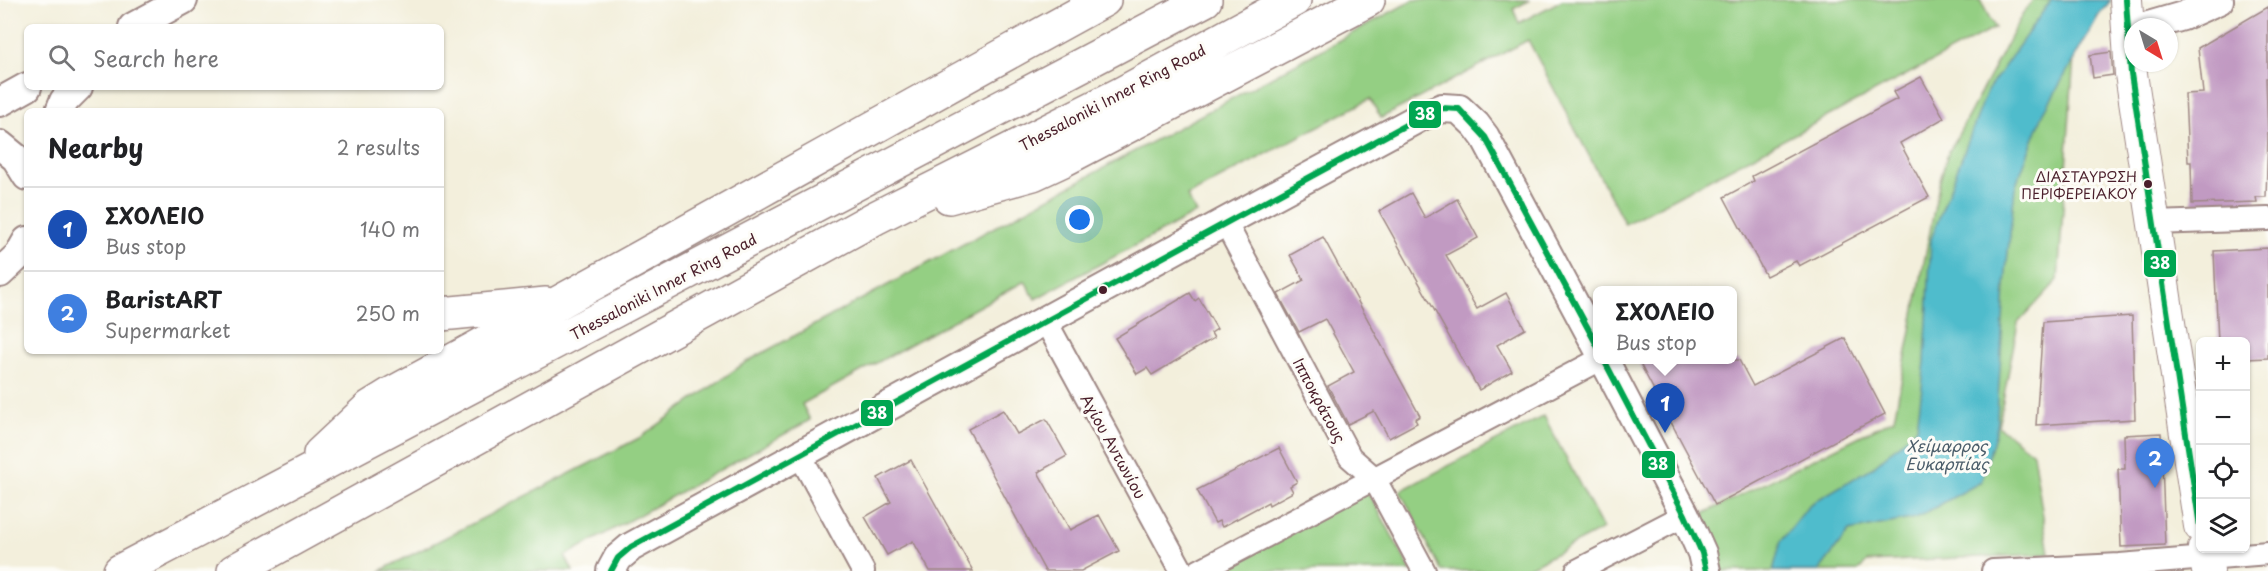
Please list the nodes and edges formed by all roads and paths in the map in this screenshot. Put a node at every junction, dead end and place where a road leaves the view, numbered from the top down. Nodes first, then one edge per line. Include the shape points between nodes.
1 (1104, 0) edge
2 (1205, 0) edge
3 (1294, 0) edge
4 (1368, 0) edge
5 (2126, 0) edge
6 (2219, 0) edge
7 (162, 13) edge
8 (2131, 18) edge
9 (2176, 18) edge
10 (139, 24) edge
11 (2131, 72) edge
12 (24, 89) edge
13 (75, 90) edge
14 (0, 102) edge
15 (61, 108) edge
16 (0, 145) edge
17 (24, 171) edge
18 (875, 218) junction
19 (2268, 219) edge
20 (1225, 222) junction
21 (2155, 223) junction
22 (24, 246) edge
23 (1, 274) edge
24 (562, 302) junction
25 (444, 314) edge
26 (1045, 320) junction
27 (1593, 339) edge
28 (1594, 364) edge
29 (1604, 364) edge
30 (800, 455) junction
31 (1374, 478) junction
32 (285, 485) junction
33 (2196, 499) edge
34 (1685, 515) junction
35 (329, 520) junction
36 (2268, 553) edge
37 (2206, 559) edge
38 (612, 568) edge
39 (120, 571) edge
40 (234, 571) edge
41 (281, 571) edge
42 (863, 571) edge
43 (1182, 571) edge
44 (1199, 571) edge
45 (1424, 571) edge
46 (1576, 571) edge
47 (1706, 571) edge
48 (1993, 571) edge

1 - 24 highway
2 - 32 highway, Thessaloniki Inner Ring Road
3 - 18 highway, Thessaloniki Inner Ring Road via 1121,94
4 - 18 highway via 1033,174
5 - 8 main road
6 - 9 street
7 - 10 street
11 - 21 main road
12 - 14 street
13 - 15 street
16 - 17 street
18 - 35 highway, Thessaloniki Inner Ring Road
19 - 21 street
20 - 26 street
20 - 27 street via 1424,115 1442,108 1459,109 1485,137
20 - 31 street, Ιπποκράτους via 1350,457
21 - 33 main road
22 - 23 street
24 - 25 highway
24 - 32 highway via 370,407
26 - 30 street
26 - 43 street, Αγίου Αντωνίου
28 - 31 street
29 - 34 street
30 - 38 street via 631,547
30 - 42 street
31 - 44 street
31 - 45 street, Ιπποκράτους
32 - 39 highway, Thessaloniki Inner Ring Road
34 - 46 street
34 - 47 street
35 - 40 highway, Thessaloniki Inner Ring Road
35 - 41 highway
36 - 37 street
37 - 48 street

